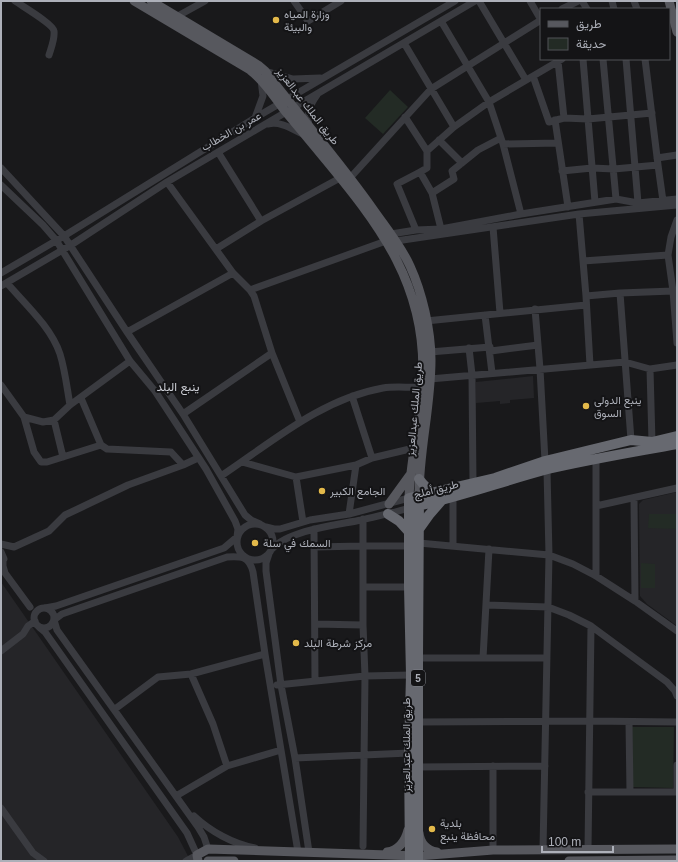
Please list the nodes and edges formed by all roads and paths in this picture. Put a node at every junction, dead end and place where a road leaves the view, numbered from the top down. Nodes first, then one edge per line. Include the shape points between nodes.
1 (15, 1) edge
2 (134, 1) edge
3 (151, 1) edge
4 (205, 1) edge
5 (294, 1) edge
6 (341, 1) edge
7 (455, 1) edge
8 (475, 1) edge
9 (479, 1) edge
10 (530, 1) edge
11 (578, 1) edge
12 (669, 1) edge
13 (564, 8) edge
14 (176, 17) junction
15 (540, 18) edge
16 (672, 20) edge
17 (442, 21) junction
18 (540, 21) edge
19 (677, 32) edge
20 (404, 43) junction
21 (504, 44) junction
22 (49, 55) dead end
23 (561, 60) edge
24 (583, 60) edge
25 (603, 60) edge
26 (626, 60) edge
27 (646, 60) edge
28 (468, 66) junction
29 (263, 75) junction
30 (533, 76) junction
31 (324, 77) junction
32 (526, 80) junction
33 (431, 89) junction
34 (318, 93) junction
35 (283, 101) junction
36 (489, 102) junction
37 (290, 110) junction
38 (652, 113) junction
39 (630, 115) junction
40 (405, 117) junction
41 (608, 117) junction
42 (254, 118) junction
43 (564, 118) junction
44 (588, 119) junction
45 (555, 120) junction
46 (262, 126) junction
47 (454, 127) junction
48 (307, 132) junction
49 (439, 140) junction
50 (502, 141) junction
51 (558, 143) junction
52 (427, 151) junction
53 (218, 152) junction
54 (677, 155) edge
55 (657, 161) junction
56 (462, 163) junction
57 (634, 167) junction
58 (1, 168) edge
59 (592, 168) junction
60 (614, 169) junction
61 (562, 171) junction
62 (420, 172) junction
63 (340, 178) junction
64 (350, 178) junction
65 (166, 182) junction
66 (1, 185) edge
67 (432, 193) junction
68 (616, 199) junction
69 (677, 200) edge
70 (663, 201) junction
71 (595, 202) junction
72 (638, 203) junction
73 (677, 205) edge
74 (568, 207) junction
75 (521, 214) junction
76 (579, 214) junction
77 (677, 220) edge
78 (261, 221) junction
79 (493, 227) junction
80 (441, 229) junction
81 (416, 230) junction
82 (64, 236) junction
83 (391, 239) junction
84 (56, 240) junction
85 (71, 245) junction
86 (216, 249) junction
87 (62, 250) junction
88 (668, 255) junction
89 (583, 262) junction
90 (1, 273) edge
91 (233, 273) junction
92 (4, 285) edge
93 (250, 290) junction
94 (675, 292) edge
95 (620, 293) junction
96 (586, 296) junction
97 (586, 304) junction
98 (535, 309) junction
99 (500, 313) junction
100 (486, 315) junction
101 (426, 321) junction
102 (127, 332) junction
103 (677, 343) edge
104 (538, 345) junction
105 (469, 348) junction
106 (490, 349) junction
107 (430, 352) junction
108 (272, 353) junction
109 (130, 361) junction
110 (625, 362) junction
111 (590, 365) junction
112 (677, 365) edge
113 (540, 369) junction
114 (650, 369) junction
115 (492, 373) junction
116 (472, 375) junction
117 (430, 379) junction
118 (1, 386) edge
119 (422, 387) junction
120 (352, 396) junction
121 (81, 398) junction
122 (70, 405) junction
123 (183, 414) junction
124 (24, 417) junction
125 (54, 420) junction
126 (300, 422) junction
127 (677, 436) edge
128 (631, 440) junction
129 (652, 442) junction
130 (677, 444) edge
131 (100, 445) junction
132 (414, 448) junction
133 (63, 456) junction
134 (198, 458) junction
135 (372, 458) junction
136 (596, 458) junction
137 (242, 462) junction
138 (183, 465) junction
139 (356, 465) junction
140 (546, 465) junction
141 (221, 476) junction
142 (296, 477) junction
143 (414, 477) junction
144 (473, 484) junction
145 (677, 488) edge
146 (432, 493) junction
147 (453, 497) junction
148 (634, 498) junction
149 (442, 500) junction
150 (414, 502) junction
151 (596, 506) junction
152 (389, 509) junction
153 (349, 514) junction
154 (363, 519) junction
155 (303, 522) junction
156 (263, 526) junction
157 (314, 529) junction
158 (419, 529) junction
159 (409, 532) junction
160 (237, 537) junction
161 (419, 543) junction
162 (1, 544) edge
163 (363, 546) junction
164 (408, 546) junction
165 (453, 546) junction
166 (314, 547) junction
167 (489, 549) junction
168 (1, 552) edge
169 (270, 552) junction
170 (548, 555) junction
171 (245, 558) junction
172 (2, 563) edge
173 (3, 571) edge
174 (596, 576) junction
175 (363, 586) junction
176 (409, 588) junction
177 (635, 601) junction
178 (486, 605) junction
179 (30, 607) junction
180 (548, 607) junction
181 (42, 608) junction
182 (54, 620) junction
183 (36, 622) junction
184 (316, 624) junction
185 (363, 625) junction
186 (590, 626) junction
187 (677, 631) edge
188 (1, 651) edge
189 (265, 654) junction
190 (418, 658) junction
191 (484, 658) junction
192 (547, 658) junction
193 (191, 674) junction
194 (411, 675) junction
195 (365, 676) junction
196 (315, 681) junction
197 (281, 684) junction
198 (271, 686) junction
199 (677, 696) edge
200 (115, 709) junction
201 (546, 721) junction
202 (589, 721) junction
203 (418, 722) junction
204 (629, 722) junction
205 (677, 722) edge
206 (281, 750) junction
207 (409, 753) junction
208 (365, 755) junction
209 (294, 758) junction
210 (677, 765) edge
211 (227, 766) junction
212 (493, 766) junction
213 (545, 766) junction
214 (417, 767) junction
215 (588, 792) junction
216 (630, 792) junction
217 (677, 792) edge
218 (176, 796) junction
219 (184, 807) junction
220 (1, 808) edge
221 (414, 822) junction
222 (363, 846) dead end
223 (208, 849) junction
224 (543, 849) junction
225 (588, 849) junction
226 (677, 849) edge
227 (493, 850) junction
228 (273, 851) junction
229 (298, 852) junction
230 (309, 852) junction
231 (444, 853) junction
232 (374, 854) junction
233 (198, 858) edge
234 (414, 858) edge
235 (677, 860) edge
236 (44, 861) edge
237 (186, 861) edge
238 (209, 861) edge
239 (234, 861) edge
240 (569, 861) edge
241 (589, 861) edge

1 - 22 street via 53,28
2 - 29 main road, طريق الملك عبدالعزيز via 250,70
3 - 14 main road, طريق الملك عبدالعزيز
4 - 14 street
5 - 6 street via 308,20
7 - 31 street, عمر بن الخطاب
8 - 17 street, عمر بن الخطاب
9 - 21 street
10 - 15 street
11 - 13 street
12 - 16 main road
14 - 29 main road, طريق الملك عبدالعزيز via 258,66
16 - 19 main road
17 - 20 street, عمر بن الخطاب
17 - 28 street
18 - 21 street
20 - 33 street
20 - 34 street, عمر بن الخطاب
21 - 28 street
21 - 32 street
23 - 30 street
23 - 43 street
24 - 44 street
25 - 41 street
26 - 39 street
27 - 38 street
28 - 33 street
28 - 36 street
29 - 31 street via 293,79
29 - 35 main road, طريق الملك عبدالعزيز
29 - 42 street via 263,96
30 - 32 street
30 - 45 street via 549,122
31 - 35 street, عمر بن الخطاب
32 - 36 street
33 - 40 street
33 - 47 street
34 - 37 street, عمر بن الخطاب
34 - 48 street via 310,106
35 - 37 main road, طريق الملك عبدالعزيز
35 - 42 street, عمر بن الخطاب
36 - 47 street
36 - 50 street
37 - 46 street, عمر بن الخطاب
37 - 48 main road, طريق الملك عبدالعزيز
38 - 39 street
38 - 55 street
39 - 41 street
39 - 57 street
40 - 52 street
40 - 64 street
41 - 44 street
41 - 60 street
42 - 82 street, عمر بن الخطاب
43 - 44 street
43 - 45 street
44 - 59 street
45 - 51 street
46 - 48 street via 272,123
46 - 53 street, عمر بن الخطاب
47 - 49 street
48 - 63 main road, طريق الملك عبدالعزيز
48 - 64 main road, طريق الملك عبدالعزيز
49 - 52 street
49 - 56 street
50 - 51 street
50 - 56 street via 478,150
50 - 75 street
51 - 61 street
52 - 62 street via 427,168
53 - 65 street, عمر بن الخطاب
53 - 78 street
54 - 55 street
55 - 57 street
55 - 70 street
56 - 67 street via 452,171 454,179
57 - 60 street
57 - 72 street
58 - 82 street
59 - 60 street
59 - 61 street
59 - 71 street
60 - 68 street
61 - 74 street
62 - 67 street
62 - 81 street via 397,184
63 - 78 street
63 - 83 main road, طريق الملك عبدالعزيز
64 - 83 main road, طريق الملك عبدالعزيز
65 - 85 street, عمر بن الخطاب
65 - 86 street
66 - 84 street
67 - 80 street
68 - 71 street
68 - 72 street
69 - 70 street
70 - 72 street
71 - 74 street
73 - 76 street
74 - 75 street
75 - 80 street
76 - 79 street
76 - 89 street
77 - 88 street
78 - 86 street
79 - 83 street
79 - 99 street
80 - 81 street
81 - 83 street
82 - 84 street, عمر بن الخطاب
82 - 85 street
83 - 93 street
83 - 101 main road, طريق الملك عبدالعزيز via 410,266
83 - 119 main road, طريق الملك عبدالعزيز via 414,303 423,344
84 - 87 street
84 - 90 street, عمر بن الخطاب
85 - 87 street, عمر بن الخطاب
85 - 102 street
86 - 91 street
87 - 92 street, عمر بن الخطاب
87 - 109 street
88 - 89 street
88 - 94 street
89 - 96 street
91 - 93 street
91 - 102 street
92 - 122 street via 46,329 55,343 60,354
93 - 108 street
94 - 95 street
94 - 103 street
95 - 96 street
95 - 110 street
96 - 97 street
97 - 98 street
97 - 111 street
98 - 99 street
98 - 104 street
99 - 100 street
100 - 101 street
100 - 106 street
101 - 107 main road, طريق الملك عبدالعزيز
102 - 123 street
104 - 106 street
104 - 113 street
105 - 106 street
105 - 107 street
105 - 116 street
106 - 115 street
107 - 117 main road, طريق الملك عبدالعزيز
108 - 123 street
108 - 126 street
109 - 121 street
109 - 134 street via 155,391
110 - 111 street
110 - 114 street
110 - 128 street
111 - 113 street
112 - 114 street
113 - 115 street
113 - 140 street
114 - 129 street
115 - 116 street
116 - 117 street
116 - 144 street
117 - 143 main road, طريق الملك عبدالعزيز
118 - 124 street
119 - 120 street via 385,388
119 - 132 main road, طريق الملك عبدالعزيز
120 - 126 street via 327,406
120 - 135 street
121 - 122 street
121 - 131 street
122 - 125 street
123 - 141 street
124 - 125 street via 43,422
124 - 133 street via 34,452 41,462
125 - 133 street
126 - 137 street
127 - 129 highway, طريق أملج
128 - 129 highway, طريق أملج
128 - 140 highway, طريق أملج
130 - 136 highway, طريق أملج
131 - 133 street
131 - 138 street via 107,448 171,452
132 - 135 street
132 - 143 main road, طريق الملك عبدالعزيز
134 - 138 street
134 - 160 street via 236,521
135 - 139 street
136 - 140 highway, طريق أملج
136 - 151 street
137 - 141 street
137 - 142 street
138 - 162 street via 128,485 76,509 65,515 49,531 14,547
139 - 142 street
139 - 153 street
140 - 144 highway, طريق أملج
140 - 147 highway, طريق أملج
140 - 170 street
141 - 156 street via 245,514
142 - 155 street
143 - 146 highway
143 - 150 main road, طريق الملك عبدالعزيز
143 - 152 main road
144 - 146 highway, طريق أملج
145 - 148 street
146 - 150 highway, طريق أملج
147 - 149 highway, طريق أملج
147 - 165 street
148 - 151 street
148 - 177 street
149 - 150 highway, طريق أملج
149 - 158 highway
150 - 152 street
150 - 158 highway, طريق الملك عبدالعزيز / 5
150 - 159 highway, طريق الملك عبدالعزيز / 5
151 - 174 street
152 - 153 street
152 - 154 street
152 - 159 highway
153 - 155 street
154 - 157 street
154 - 163 street
155 - 156 street via 280,529
156 - 160 street via 249,525
156 - 169 street via 273,537
157 - 166 street
157 - 169 street via 278,543
158 - 161 highway, طريق الملك عبدالعزيز / 5
159 - 164 highway, طريق الملك عبدالعزيز / 5
160 - 171 street via 238,549
160 - 181 street via 224,548 56,606
161 - 165 street
161 - 190 highway, طريق الملك عبدالعزيز / 5
163 - 164 street
163 - 166 street
163 - 175 street
164 - 176 highway, طريق الملك عبدالعزيز / 5
165 - 167 street
166 - 184 street
167 - 170 street
167 - 178 street
168 - 172 street via 4,557
169 - 171 street via 258,560
169 - 197 street via 266,571
170 - 174 street via 574,564
170 - 180 street
171 - 182 street via 227,557 62,614
171 - 189 street via 253,572
172 - 173 street
173 - 179 street
174 - 177 street
175 - 176 street
175 - 185 street
176 - 194 highway, طريق الملك عبدالعزيز / 5
177 - 187 street
178 - 180 street
178 - 191 street
179 - 181 street
179 - 183 street
180 - 186 street
180 - 192 street
181 - 182 street via 51,610
181 - 183 street via 35,614
182 - 183 street via 47,627
182 - 200 street via 57,630
183 - 188 street via 28,626 23,634
183 - 233 street via 187,833
184 - 185 street
184 - 196 street
185 - 195 street
186 - 199 street via 667,682
186 - 202 street
189 - 193 street
189 - 198 street
190 - 191 street
190 - 203 highway, طريق الملك عبدالعزيز / 5
191 - 192 street
192 - 201 street
193 - 200 street via 158,677
193 - 211 street via 213,724
194 - 195 street
194 - 207 highway, طريق الملك عبدالعزيز / 5
195 - 196 street
195 - 208 street
196 - 197 street
197 - 198 street
197 - 209 street
198 - 206 street
200 - 218 street
201 - 202 street
201 - 203 street
201 - 213 street
202 - 204 street
202 - 215 street
203 - 214 highway, طريق الملك عبدالعزيز / 5
204 - 205 street
204 - 216 street
206 - 211 street
206 - 229 street
207 - 208 street
207 - 221 highway, طريق الملك عبدالعزيز / 5
208 - 209 street
208 - 222 street
209 - 230 street
210 - 217 street
211 - 218 street
212 - 213 street
212 - 214 street
212 - 227 street
213 - 224 street
214 - 221 highway, طريق الملك عبدالعزيز / 5
215 - 216 street
215 - 225 street
216 - 217 street
218 - 219 street
219 - 223 street via 204,837
219 - 228 street via 200,822 224,837 251,847
220 - 236 street via 33,853
221 - 231 main road via 426,848
221 - 232 main road via 400,846 392,852
221 - 234 highway, طريق الملك عبدالعزيز / 5
223 - 228 main road
223 - 233 main road
223 - 238 main road
224 - 225 main road
224 - 227 main road
225 - 226 main road
227 - 231 main road
228 - 229 main road
229 - 230 main road
230 - 232 main road
231 - 234 main road
232 - 234 main road
233 - 237 street
235 - 241 main road
238 - 239 main road
240 - 241 main road

